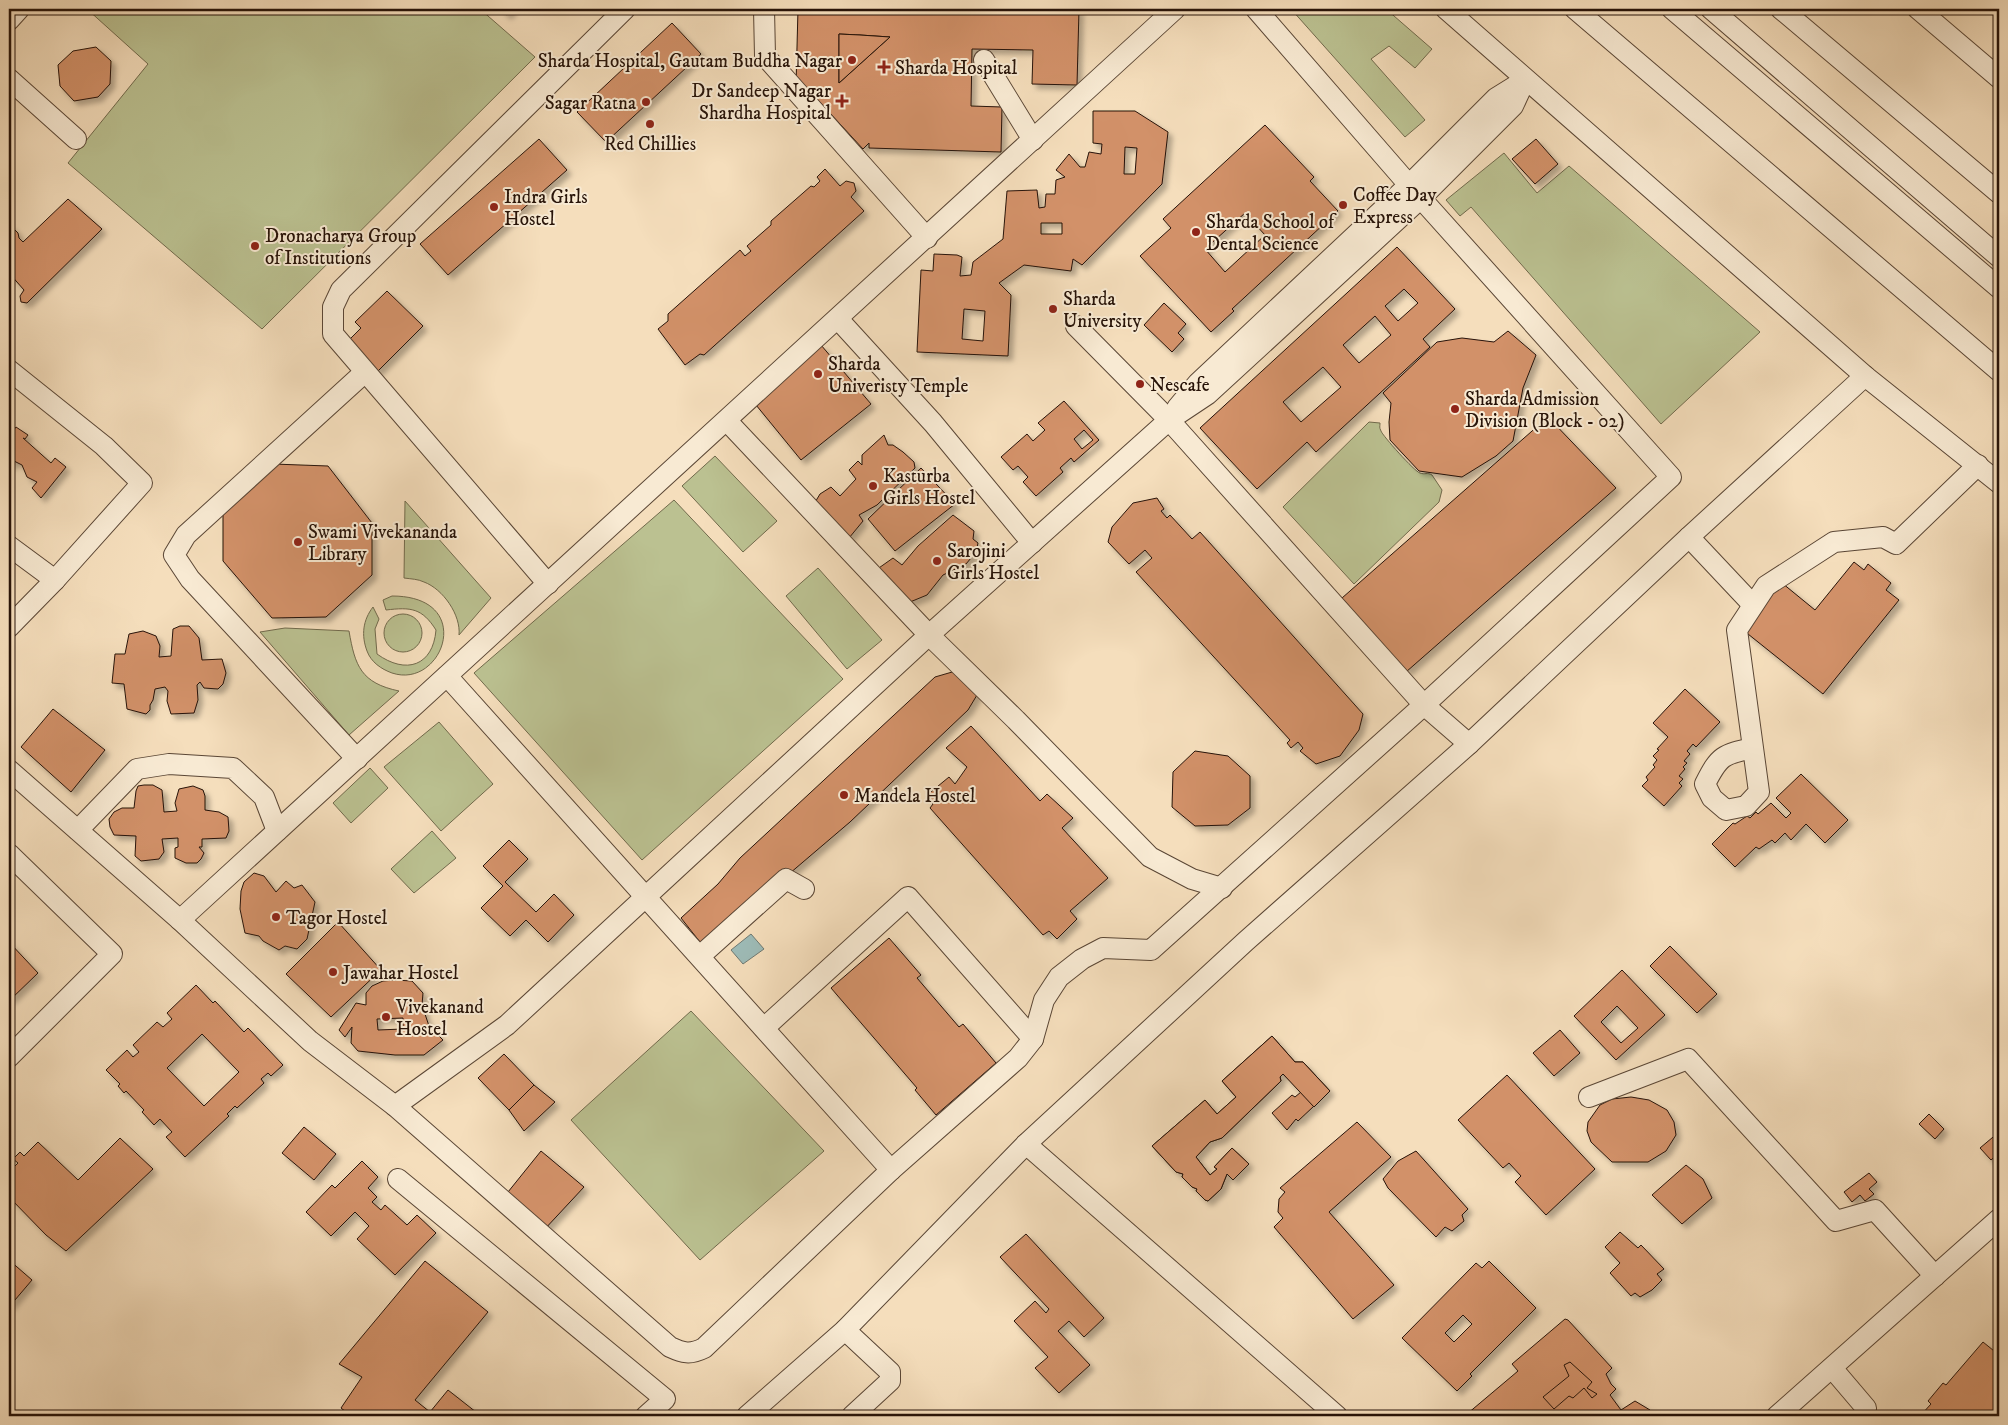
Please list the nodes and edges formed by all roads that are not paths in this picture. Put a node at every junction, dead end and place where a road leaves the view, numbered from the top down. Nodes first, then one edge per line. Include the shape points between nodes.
1 (19, 9) edge
2 (625, 9) edge
3 (764, 9) edge
4 (1256, 9) edge
5 (1446, 9) edge
6 (1575, 9) edge
7 (1672, 9) edge
8 (1712, 9) edge
9 (1781, 9) edge
10 (1918, 9) edge
11 (1166, 12) edge
12 (9, 20) edge
13 (984, 60) dead end
14 (1999, 78) edge
15 (9, 79) edge
16 (1525, 80) junction
17 (76, 139) dead end
18 (1033, 140) junction
19 (1415, 192) junction
20 (1999, 193) edge
21 (928, 238) junction
22 (1999, 257) edge
23 (1999, 288) edge
24 (838, 319) junction
25 (1076, 326) dead end
26 (9, 370) edge
27 (365, 372) junction
28 (1999, 372) edge
29 (1865, 376) junction
30 (727, 420) junction
31 (1169, 420) junction
32 (1978, 465) junction
33 (1999, 483) edge
34 (1689, 536) junction
35 (1032, 543) junction
36 (9, 546) edge
37 (55, 580) junction
38 (548, 584) junction
39 (1754, 605) junction
40 (9, 627) edge
41 (929, 635) junction
42 (447, 676) junction
43 (1424, 705) junction
44 (1469, 744) junction
45 (1753, 748) dead end
46 (357, 759) junction
47 (9, 770) edge
48 (78, 830) junction
49 (277, 831) junction
50 (9, 854) edge
51 (1222, 888) junction
52 (804, 889) dead end
53 (646, 896) junction
54 (180, 920) junction
55 (700, 956) junction
56 (764, 1028) junction
57 (1033, 1039) junction
58 (9, 1057) edge
59 (1590, 1097) dead end
60 (395, 1106) junction
61 (1026, 1144) junction
62 (891, 1170) junction
63 (398, 1179) dead end
64 (1997, 1225) edge
65 (1935, 1276) junction
66 (844, 1330) junction
67 (1832, 1368) junction
68 (646, 1416) edge
69 (746, 1416) edge
70 (852, 1416) edge
71 (1337, 1416) edge
72 (1777, 1416) edge
73 (1866, 1416) edge

1 - 12 street
2 - 27 street via 341,290 333,307 333,334
3 - 21 street via 764,56
4 - 19 street
5 - 16 street
6 - 28 street
7 - 23 street
8 - 22 street
9 - 20 street
10 - 14 street
11 - 18 street
13 - 18 street
15 - 17 street
16 - 19 street via 1496,98
16 - 29 street
18 - 21 street
19 - 31 street via 1198,383
19 - 43 street via 1670,477
21 - 24 street
24 - 30 street
24 - 35 street via 933,423
25 - 31 street
26 - 37 street via 104,446 142,483
27 - 38 street
27 - 46 street via 186,535 174,555 190,578
29 - 32 street
29 - 34 street
30 - 38 street
30 - 41 street
31 - 35 street
31 - 43 street
32 - 33 street
32 - 39 street via 1896,544 1882,537 1834,542 1766,586
34 - 39 street
34 - 44 street
35 - 41 street
36 - 37 street
37 - 40 street
38 - 42 street
39 - 45 street via 1737,630
41 - 51 street via 1150,857 1192,879
41 - 53 street
42 - 46 street
42 - 53 street
43 - 44 street
43 - 51 street
44 - 61 street via 1246,941
46 - 49 street
47 - 48 street
48 - 49 street via 137,769 169,764 233,768 264,797
48 - 54 street
49 - 54 street
50 - 58 street via 112,954
51 - 57 street via 1151,950 1103,948 1059,977 1044,1000
52 - 55 street via 786,879
53 - 55 street
53 - 60 street via 507,1025
54 - 60 street via 310,1042
55 - 56 street
56 - 57 street via 908,897
56 - 62 street
57 - 62 street via 1018,1058
59 - 65 street via 1688,1059 1836,1221 1874,1210
60 - 62 street via 670,1347 685,1354 704,1348
61 - 66 street
61 - 71 street
63 - 68 street via 665,1399
64 - 65 street
65 - 67 street
66 - 69 street
66 - 70 street via 890,1372 890,1380
67 - 72 street
67 - 73 street via 1866,1408

